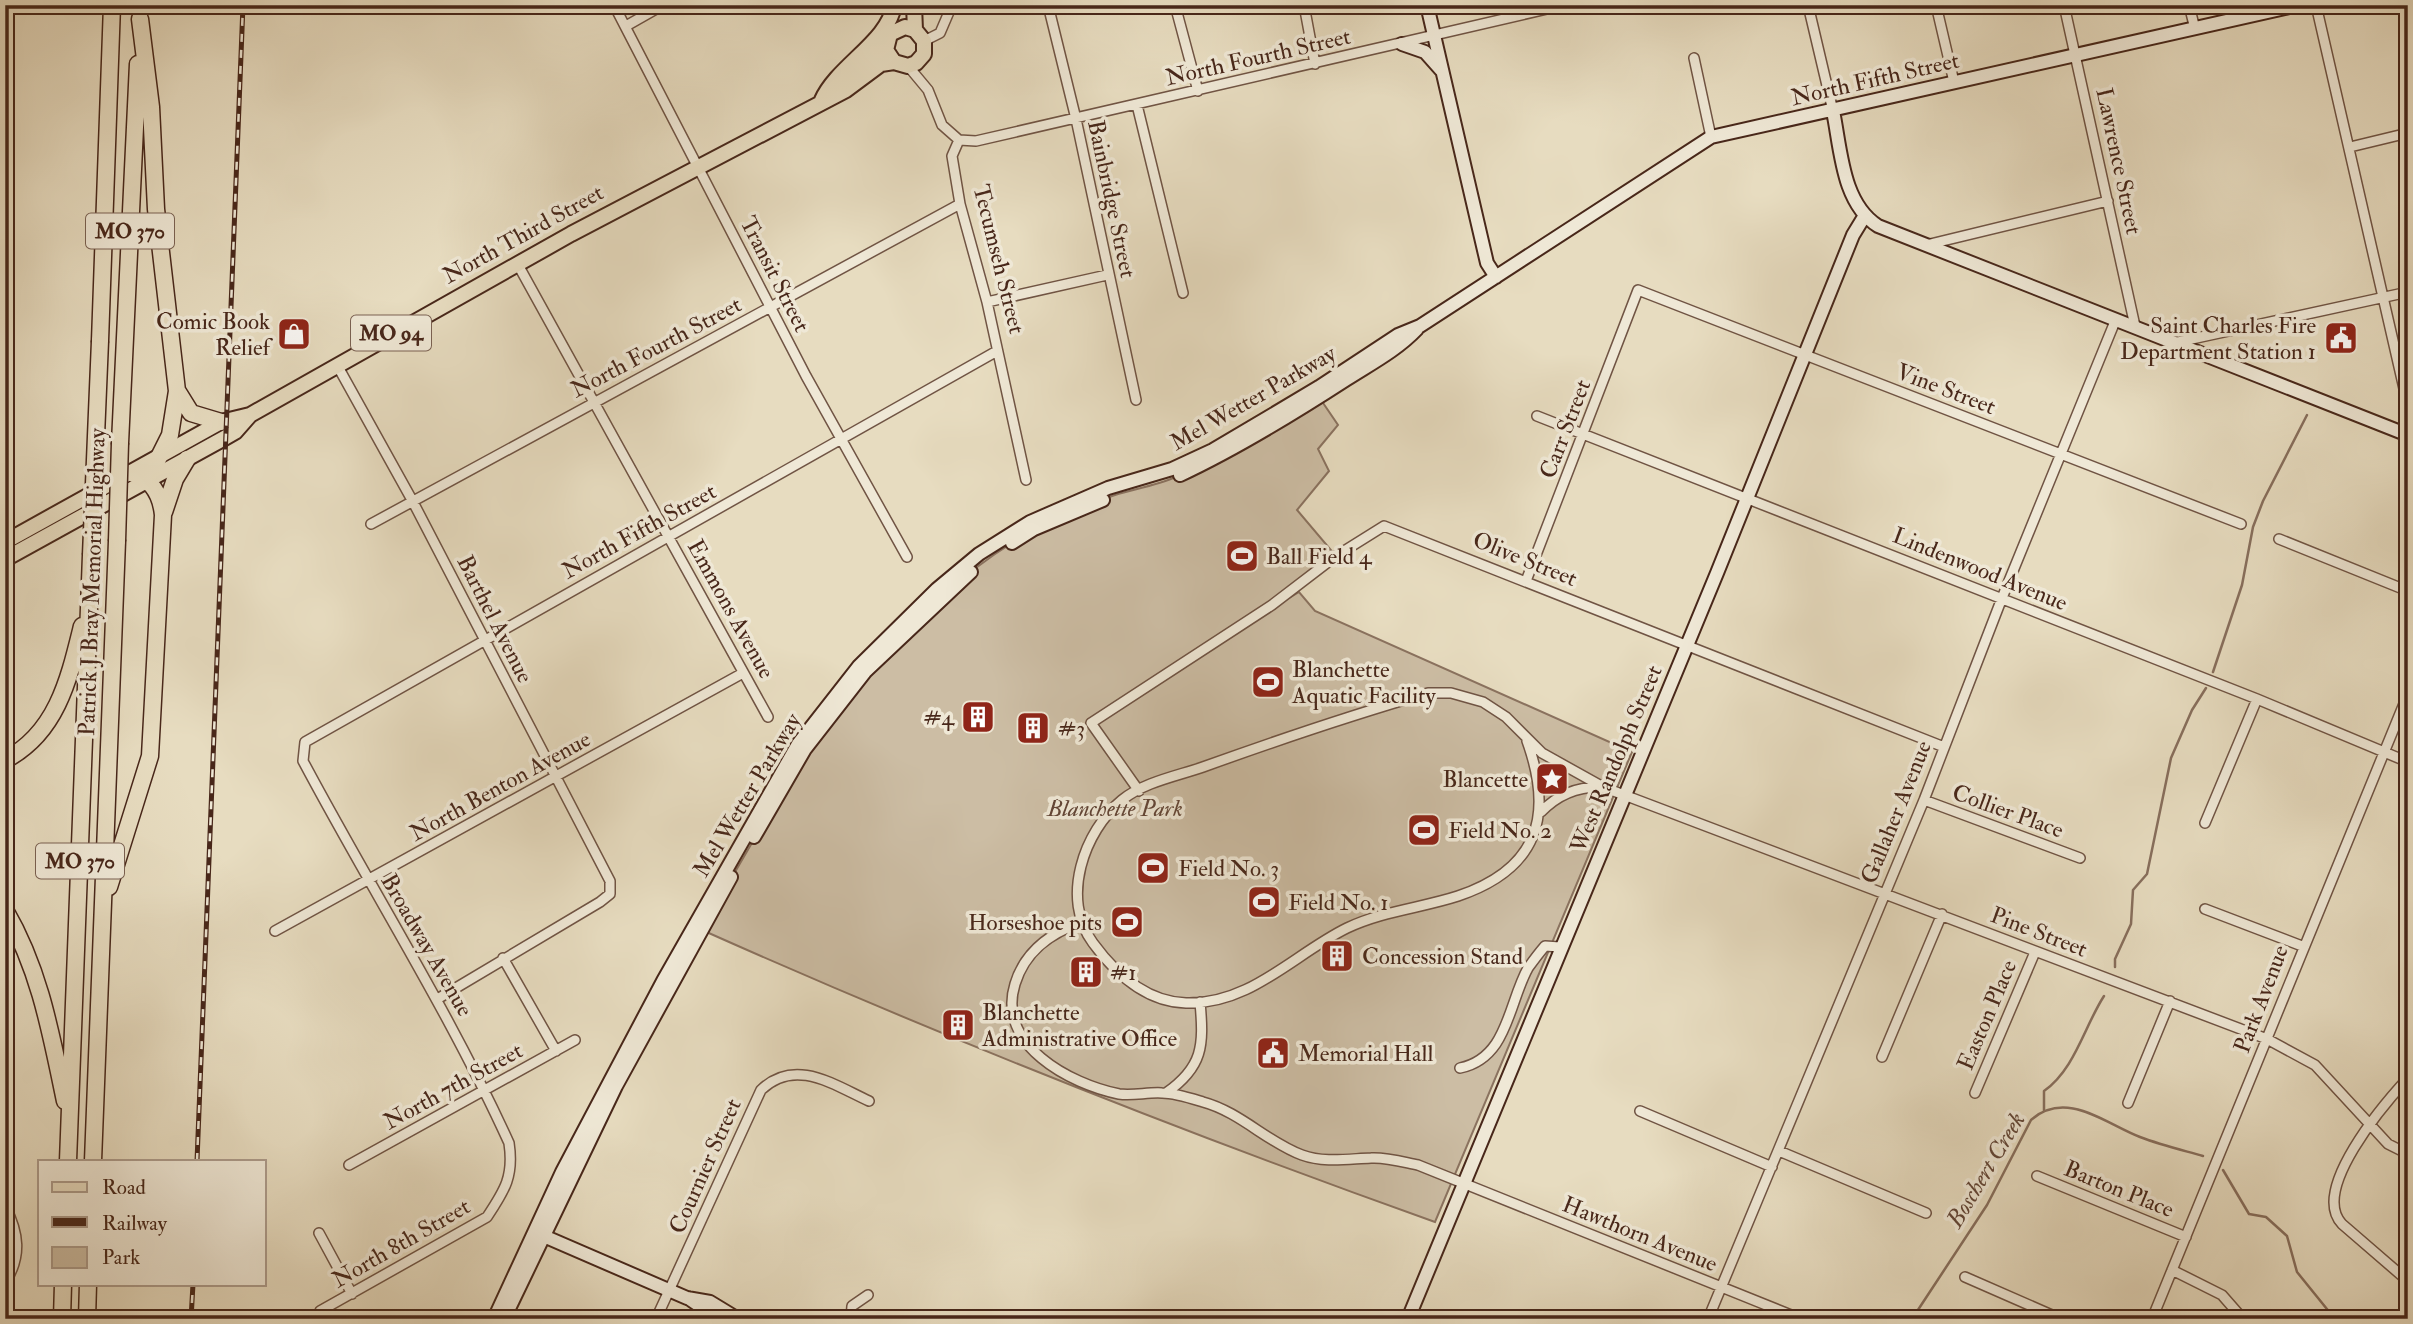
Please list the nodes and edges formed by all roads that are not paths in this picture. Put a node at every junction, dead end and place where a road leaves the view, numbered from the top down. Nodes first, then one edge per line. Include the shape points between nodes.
1 (112, 5) edge
2 (614, 5) edge
3 (663, 5) edge
4 (894, 5) edge
5 (904, 5) edge
6 (914, 5) edge
7 (952, 5) edge
8 (1048, 5) edge
9 (1174, 5) edge
10 (1304, 5) edge
11 (1427, 5) edge
12 (1808, 5) edge
13 (1936, 5) edge
14 (2064, 5) edge
15 (2189, 5) edge
16 (2298, 5) edge
17 (2316, 5) edge
18 (1559, 6) edge
19 (141, 12) edge
20 (626, 26) junction
21 (894, 26) junction
22 (2195, 29) junction
23 (920, 36) junction
24 (1434, 37) junction
25 (886, 44) junction
26 (1402, 44) junction
27 (2076, 57) junction
28 (1694, 58) dead end
29 (901, 64) junction
30 (1315, 64) junction
31 (1444, 74) junction
32 (1954, 82) junction
33 (1198, 91) junction
34 (822, 100) junction
35 (1137, 105) junction
36 (1833, 111) junction
37 (1076, 119) junction
38 (2408, 133) edge
39 (1711, 137) junction
40 (959, 140) junction
41 (2350, 147) junction
42 (698, 165) junction
43 (2108, 201) junction
44 (960, 204) junction
45 (1864, 217) junction
46 (1923, 246) junction
47 (517, 263) junction
48 (1107, 275) junction
49 (1496, 277) junction
50 (1638, 290) joint
51 (2408, 292) edge
52 (1182, 293) dead end
53 (2383, 298) junction
54 (987, 302) junction
55 (770, 307) junction
56 (2116, 319) junction
57 (2134, 326) junction
58 (2178, 342) junction
59 (998, 351) junction
60 (1805, 355) junction
61 (337, 365) junction
62 (177, 391) junction
63 (1136, 400) dead end
64 (593, 403) junction
65 (2408, 406) edge
66 (250, 415) junction
67 (1537, 416) dead end
68 (221, 422) junction
69 (1585, 435) junction
70 (2408, 435) edge
71 (843, 441) junction
72 (2062, 456) junction
73 (160, 457) junction
74 (187, 459) junction
75 (131, 473) junction
76 (1026, 480) dead end
77 (147, 481) junction
78 (1746, 497) junction
79 (412, 500) junction
80 (163, 514) junction
81 (371, 524) dead end
82 (2241, 524) dead end
83 (670, 538) junction
84 (2280, 539) dead end
85 (5, 542) edge
86 (907, 557) dead end
87 (5, 559) edge
88 (1527, 582) junction
89 (2408, 591) edge
90 (90, 597) junction
91 (2001, 598) junction
92 (484, 641) junction
93 (1686, 647) junction
94 (743, 673) junction
95 (2408, 694) edge
96 (2257, 699) junction
97 (768, 717) dead end
98 (1527, 741) junction
99 (302, 747) joint
100 (1944, 747) junction
101 (2382, 752) junction
102 (5, 760) edge
103 (2408, 762) edge
104 (558, 776) junction
105 (1603, 787) junction
106 (1139, 791) junction
107 (1624, 797) junction
108 (1924, 800) junction
109 (1541, 812) junction
110 (2204, 823) dead end
111 (2080, 858) dead end
112 (367, 881) junction
113 (1883, 894) junction
114 (103, 906) junction
115 (2205, 909) dead end
116 (5, 910) edge
117 (1942, 914) junction
118 (1082, 922) junction
119 (275, 931) dead end
120 (2302, 946) junction
121 (1560, 947) junction
122 (2035, 952) junction
123 (503, 958) junction
124 (439, 998) junction
125 (2170, 1001) junction
126 (1200, 1002) junction
127 (2267, 1039) junction
128 (575, 1040) dead end
129 (556, 1051) junction
130 (1882, 1056) dead end
131 (1460, 1068) dead end
132 (2408, 1078) edge
133 (485, 1090) junction
134 (1166, 1093) junction
135 (1975, 1093) dead end
136 (869, 1101) dead end
137 (2128, 1103) dead end
138 (1640, 1111) dead end
139 (2369, 1121) junction
140 (69, 1124) junction
141 (1779, 1151) junction
142 (2408, 1154) edge
143 (68, 1160) edge
144 (93, 1160) edge
145 (349, 1165) dead end
146 (512, 1166) joint
147 (1772, 1167) junction
148 (2037, 1176) dead end
149 (1464, 1184) junction
150 (5, 1206) edge
151 (1926, 1213) dead end
152 (318, 1233) dead end
153 (540, 1235) junction
154 (2186, 1237) junction
155 (2172, 1270) junction
156 (1965, 1277) dead end
157 (2408, 1281) edge
158 (5, 1283) edge
159 (63, 1286) edge
160 (88, 1286) edge
161 (1721, 1287) junction
162 (671, 1290) junction
163 (352, 1294) junction
164 (868, 1295) dead end
165 (687, 1298) junction
166 (320, 1311) dead end
167 (1794, 1317) edge
168 (62, 1319) edge
169 (87, 1319) edge
170 (494, 1319) edge
171 (504, 1319) edge
172 (656, 1319) edge
173 (719, 1319) edge
174 (738, 1319) edge
175 (851, 1319) edge
176 (1408, 1319) edge
177 (1708, 1319) edge
178 (2061, 1319) edge
179 (2151, 1319) edge
180 (2243, 1319) edge

1 - 90 highway, Patrick J Bray Memorial Highway / MO 370, bridge
2 - 20 street, Transit Street
3 - 20 street
4 - 21 main road, MO 94
5 - 21 main road
6 - 23 main road
7 - 23 street via 940,33
8 - 37 street, Bainbridge Street
9 - 33 street
10 - 30 street
11 - 24 main road
12 - 36 street
13 - 32 street
14 - 27 street, Lawrence Street
15 - 22 street
16 - 22 main road, North Fifth Street
17 - 41 street
18 - 24 street, North Fourth Street
19 - 62 highway via 156,209
19 - 114 highway, Patrick J Bray Memorial Highway / MO 370, bridge
20 - 42 street, Transit Street
21 - 23 main road
21 - 25 main road, North Third Street
21 - 34 main road, North Third Street / MO 94 via 829,84
22 - 27 main road, North Fifth Street
23 - 29 main road via 922,57
24 - 26 street, North Fourth Street
24 - 31 main road
25 - 29 main road via 888,54
25 - 34 main road, North Third Street
26 - 30 street, North Fourth Street
26 - 31 main road via 1425,52
27 - 32 main road, North Fifth Street
27 - 43 street, Lawrence Street
28 - 39 street
29 - 34 main road, North Third Street / MO 94 via 881,64 846,90
29 - 40 street via 928,90 942,125
30 - 33 street, North Fourth Street
31 - 49 main road via 1487,263
32 - 36 main road, North Fifth Street
33 - 35 street, North Fourth Street
34 - 42 main road, North Third Street / MO 94
35 - 37 street, North Fourth Street
35 - 52 street
36 - 39 main road, North Fifth Street
36 - 45 main road via 1851,193
37 - 40 street, North Fourth Street via 976,141
37 - 48 street, Bainbridge Street
38 - 41 street
39 - 49 main road, North Fifth Street
40 - 44 street, Tecumseh Street via 952,156
41 - 53 street
42 - 47 main road, North Third Street / MO 94
42 - 55 street, Transit Street
43 - 46 street
43 - 57 street, Lawrence Street
44 - 54 street, Tecumseh Street
44 - 55 street, North Fourth Street
45 - 46 main road
45 - 60 main road, West Randolph Street
46 - 56 main road
47 - 61 main road, North Third Street / MO 94
47 - 64 street, Emmons Avenue
48 - 54 street
48 - 63 street, Bainbridge Street
49 - 153 main road, Mel Wetter Parkway via 1420,326 1404,342 1175,477 1111,496 1034,530 984,561 865,672 806,749 745,853
50 - 60 street, Vine Street
50 - 69 street, Carr Street
51 - 53 street
53 - 58 street
53 - 65 street
54 - 59 street, Tecumseh Street
55 - 64 street, North Fourth Street
55 - 71 street, Transit Street
56 - 57 main road
56 - 72 street, Gallaher Avenue
57 - 58 main road
58 - 70 main road
59 - 71 street, North Fifth Street
59 - 76 street, Tecumseh Street
60 - 72 street, Vine Street
60 - 78 main road, West Randolph Street
61 - 66 main road, North Third Street / MO 94
61 - 79 street, Barthel Avenue
62 - 68 highway via 191,413
62 - 73 highway via 173,425
64 - 79 street, North Fourth Street
64 - 83 street, Emmons Avenue
66 - 68 main road, North Third Street / MO 94
66 - 74 main road, North Third Street / MO 94 via 235,432
67 - 69 street, Lindenwood Avenue
68 - 73 main road, North Third Street / MO 94
69 - 78 street, Lindenwood Avenue
69 - 88 street, Carr Street
71 - 83 street, North Fifth Street
71 - 86 street, Transit Street
72 - 82 street, Vine Street
72 - 91 street, Gallaher Avenue
73 - 75 main road, North Third Street / MO 94
73 - 77 highway
74 - 77 main road, North Third Street / MO 94
74 - 80 highway
75 - 77 highway
75 - 85 main road, North Third Street / MO 94
77 - 80 highway via 160,498
77 - 87 main road, North Third Street / MO 94
78 - 91 street, Lindenwood Avenue
78 - 93 main road, West Randolph Street
79 - 81 street, North Fourth Street
79 - 92 street, Barthel Avenue
80 - 114 highway via 150,756
83 - 92 street, North Fifth Street
83 - 94 street, Emmons Avenue
84 - 89 street
88 - 93 street, Olive Street
88 - 106 street, Olive Street via 1384,526 1091,723
90 - 102 highway via 68,681 53,714 34,740
90 - 140 highway, Patrick J Bray Memorial Highway / MO 370
91 - 96 street, Lindenwood Avenue
91 - 100 street, Gallaher Avenue
92 - 99 street, North Fifth Street via 309,737
92 - 104 street, Barthel Avenue
93 - 100 street, Olive Street
93 - 107 main road, West Randolph Street
94 - 97 street, Emmons Avenue
94 - 104 street, North Benton Avenue
95 - 101 street, Park Avenue
96 - 101 street, Lindenwood Avenue
96 - 110 street
98 - 105 street, Pine Street
98 - 106 street via 1506,717 1483,702 1451,693 1428,693
98 - 109 street via 1536,765
99 - 112 street, Broadway Avenue via 303,761
100 - 108 street, Gallaher Avenue
101 - 103 street, Lindenwood Avenue
101 - 120 street, Park Avenue
104 - 112 street, North Benton Avenue
104 - 123 street, Barthel Avenue via 610,881 610,894
105 - 107 street, Pine Street
105 - 109 street via 1588,786 1554,797
106 - 118 street via 1123,799 1093,834 1079,880
107 - 113 street, Pine Street
107 - 121 main road, West Randolph Street
108 - 111 street, Collier Place
108 - 113 street, Gallaher Avenue
109 - 126 street via 1523,854 1485,884 1458,896 1369,918 1247,989
112 - 119 street, North Benton Avenue
112 - 124 street, Broadway Avenue
113 - 117 street, Pine Street
113 - 141 street, Gallaher Avenue
114 - 144 highway, Patrick J Bray Memorial Highway / MO 370
115 - 120 street
116 - 140 highway via 46,1006
117 - 122 street, Pine Street
117 - 130 street
118 - 126 street via 1108,963 1131,985 1156,997
118 - 134 street, Hawthorn Avenue via 1048,937 1031,952 1012,992 1012,1018 1041,1058 1099,1089 1124,1095
120 - 127 street, Park Avenue
121 - 131 street via 1545,946 1528,969 1501,1040 1473,1065
121 - 149 main road, West Randolph Street
122 - 125 street, Pine Street
122 - 135 street, Easton Place
123 - 124 street
123 - 129 street
124 - 133 street, Broadway Avenue
125 - 127 street, Pine Street
125 - 137 street
126 - 134 street via 1202,1026 1195,1063 1186,1078
127 - 139 street, Pine Street via 2315,1065
127 - 154 street, Park Avenue
128 - 129 street, North 7th Street
129 - 133 street, North 7th Street
132 - 139 street
133 - 145 street, North 7th Street
133 - 146 street, Broadway Avenue via 509,1143
134 - 149 street, Hawthorn Avenue via 1208,1103 1303,1156 1418,1165
136 - 162 street, Cournier Street via 801,1073 779,1076 767,1085 753,1104
138 - 147 street
139 - 142 street, Pine Street via 2388,1144
139 - 157 street via 2334,1192 2335,1216
140 - 143 highway, Patrick J Bray Memorial Highway / MO 370
141 - 147 street, Gallaher Avenue
141 - 151 street
146 - 163 street, North 8th Street via 487,1217
147 - 161 street, Gallaher Avenue
148 - 154 street, Barton Place
149 - 161 street, Hawthorn Avenue
149 - 176 main road, West Randolph Street
150 - 158 street via 18,1240 15,1265
152 - 163 street
153 - 162 main road
153 - 170 main road, Mel Wetter Parkway
153 - 171 main road, Mel Wetter Parkway
154 - 155 street, Park Avenue
155 - 179 street, Park Avenue
155 - 180 street via 2222,1295
156 - 178 street
159 - 168 highway
160 - 169 highway
161 - 167 street, Hawthorn Avenue
161 - 177 street, Gallaher Avenue
162 - 165 main road
162 - 172 street, Cournier Street
163 - 166 street, North 8th Street
164 - 175 street via 852,1306
165 - 173 main road
165 - 174 main road via 710,1302

